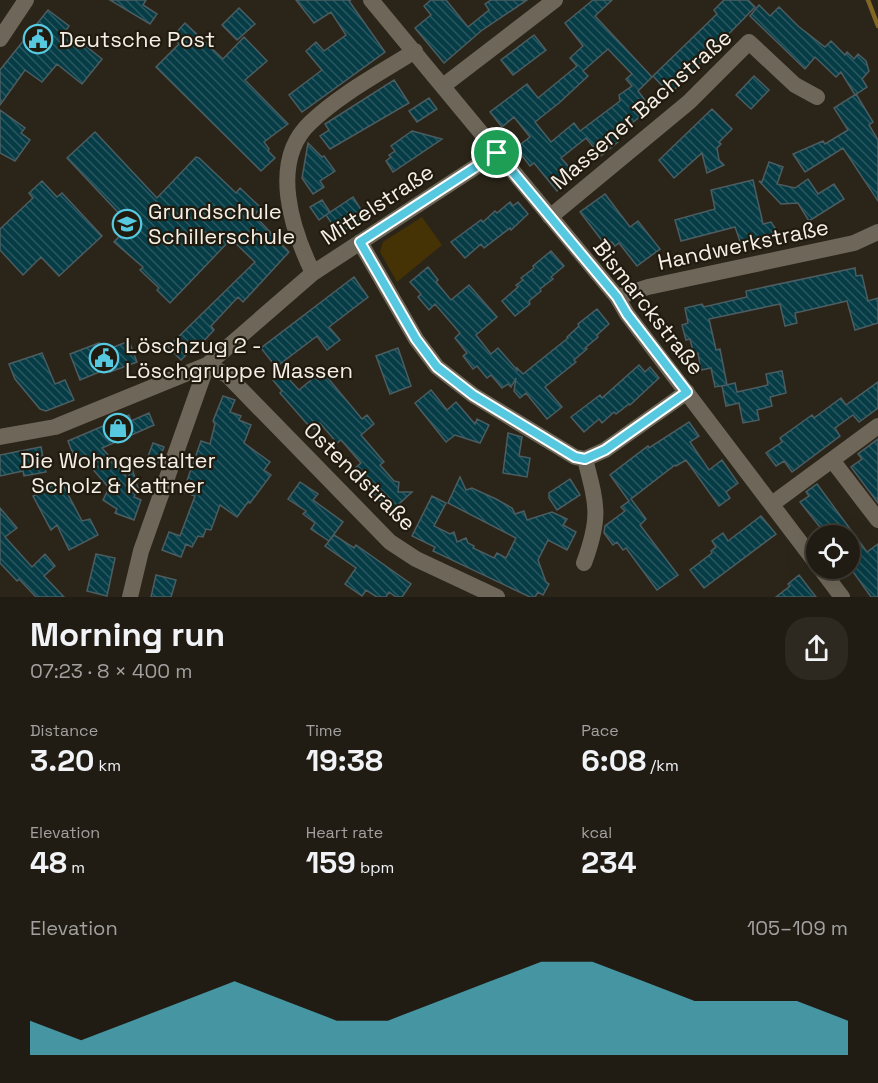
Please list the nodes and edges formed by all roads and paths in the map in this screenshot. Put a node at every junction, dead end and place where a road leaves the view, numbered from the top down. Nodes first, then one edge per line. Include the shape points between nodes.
1 (26, 0) edge
2 (371, 0) edge
3 (555, 0) edge
4 (0, 39) edge
5 (415, 51) junction
6 (443, 86) junction
7 (817, 97) dead end
8 (497, 153) junction
9 (550, 217) junction
10 (878, 232) edge
11 (360, 242) junction
12 (313, 273) junction
13 (617, 297) junction
14 (207, 365) junction
15 (687, 392) junction
16 (878, 426) edge
17 (0, 437) edge
18 (585, 459) junction
19 (832, 460) junction
20 (772, 504) junction
21 (878, 520) edge
22 (806, 550) edge
23 (585, 562) dead end
24 (827, 579) edge
25 (839, 596) edge
26 (130, 597) edge
27 (496, 597) edge

1 - 4 street
2 - 5 street, Bismarckstraße
3 - 6 street
5 - 6 street, Bismarckstraße
5 - 12 street via 308,124 290,156 287,188 303,253
6 - 8 street, Bismarckstraße
7 - 9 street, Massener Bachstraße via 795,85 749,42 689,102
8 - 9 street, Bismarckstraße
8 - 11 street, Mittelstraße
9 - 13 street, Bismarckstraße
10 - 13 street, Handwerkstraße via 854,243
11 - 12 street, Mittelstraße
11 - 18 street via 416,339 437,367 473,395 575,457
12 - 14 street, Mittelstraße
13 - 15 street, Bismarckstraße
14 - 17 street, Mittelstraße via 55,427
14 - 26 street via 141,551
14 - 27 street, Ostendstraße via 227,375 390,542 416,559
15 - 18 street via 605,450
15 - 20 street, Bismarckstraße
16 - 19 street
18 - 23 street via 596,504 596,526
19 - 20 street
19 - 21 street
20 - 22 street, Bismarckstraße
24 - 25 street

